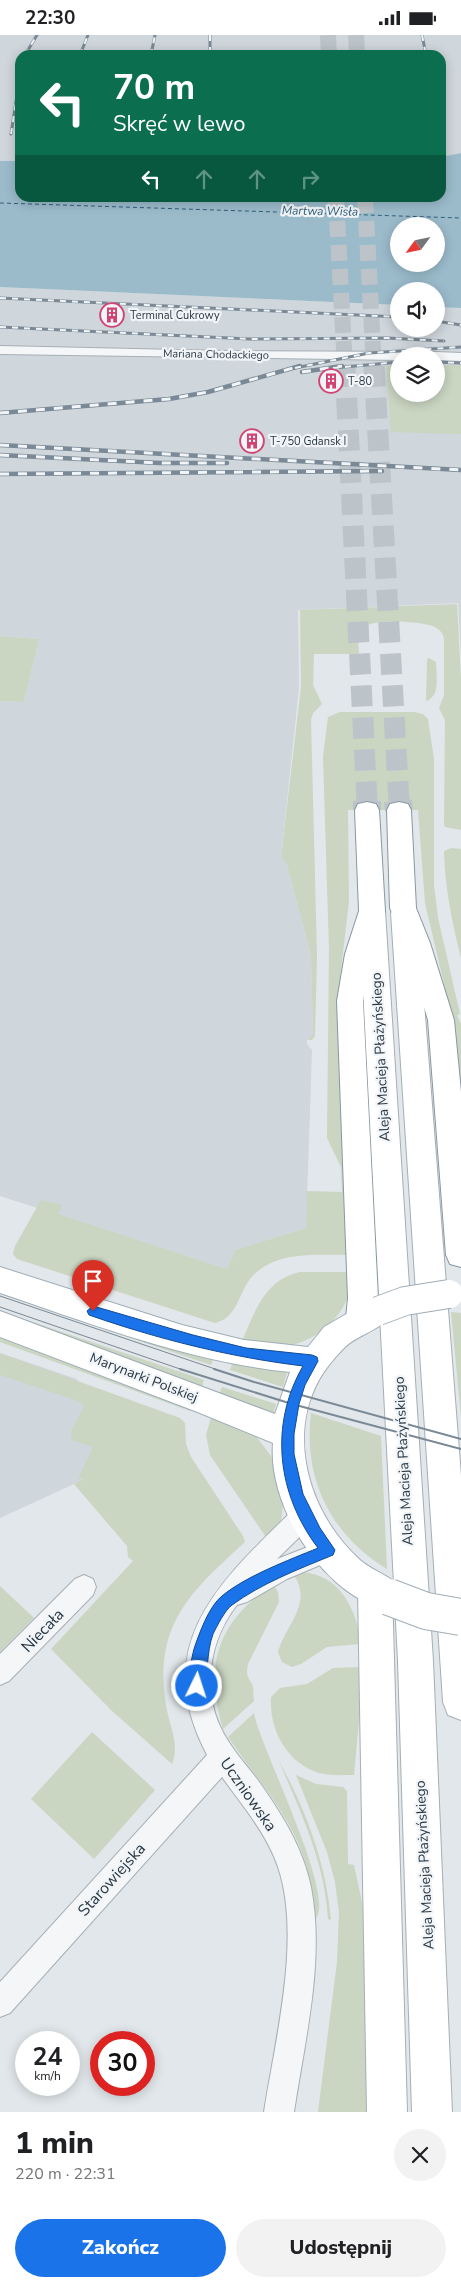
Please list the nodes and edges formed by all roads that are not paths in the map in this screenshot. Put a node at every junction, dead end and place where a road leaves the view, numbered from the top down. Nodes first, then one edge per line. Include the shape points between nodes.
1 (0, 350) edge
2 (390, 356) edge
3 (445, 356) edge
4 (461, 357) edge
5 (367, 810) tunnel mouth
6 (399, 810) tunnel mouth
7 (403, 908) junction
8 (372, 911) junction
9 (461, 1255) edge
10 (0, 1280) edge
11 (455, 1294) edge
12 (370, 1314) junction
13 (0, 1324) edge
14 (312, 1361) junction
15 (287, 1434) junction
16 (305, 1515) junction
17 (328, 1550) junction
18 (84, 1587) dead end
19 (382, 1594) junction
20 (226, 1601) junction
21 (461, 1617) edge
22 (0, 1672) edge
23 (461, 1702) edge
24 (223, 1757) junction
25 (0, 2003) edge
26 (278, 2112) edge
27 (387, 2112) edge
28 (432, 2112) edge

1 - 2 street, Mariana Chodackiego
3 - 4 street, Mariana Chodackiego
5 - 8 main road, Aleja Macieja Płażyńskiego
6 - 7 main road
7 - 9 main road via 441,1020
7 - 23 main road
8 - 12 main road via 358,953 350,1001 363,1298
8 - 28 main road, Aleja Macieja Płażyńskiego via 418,1741
10 - 14 main road via 193,1341 246,1353
11 - 12 main road, bridge via 412,1299
12 - 14 main road via 334,1337
13 - 15 main road, Marynarki Polskiej
14 - 15 main road via 292,1404
15 - 16 main road via 290,1475
16 - 17 main road
16 - 20 street, Uczniowska
17 - 19 main road via 358,1578
17 - 20 street, Uczniowska via 278,1571
18 - 22 street, Niecała
19 - 21 main road, bridge via 426,1611
19 - 27 main road
20 - 24 street, Uczniowska via 208,1630 199,1657 197,1686 201,1710
24 - 25 street, Starowiejska
24 - 26 street, Uczniowska via 264,1810 285,1848 297,1887 301,1927 298,1975

